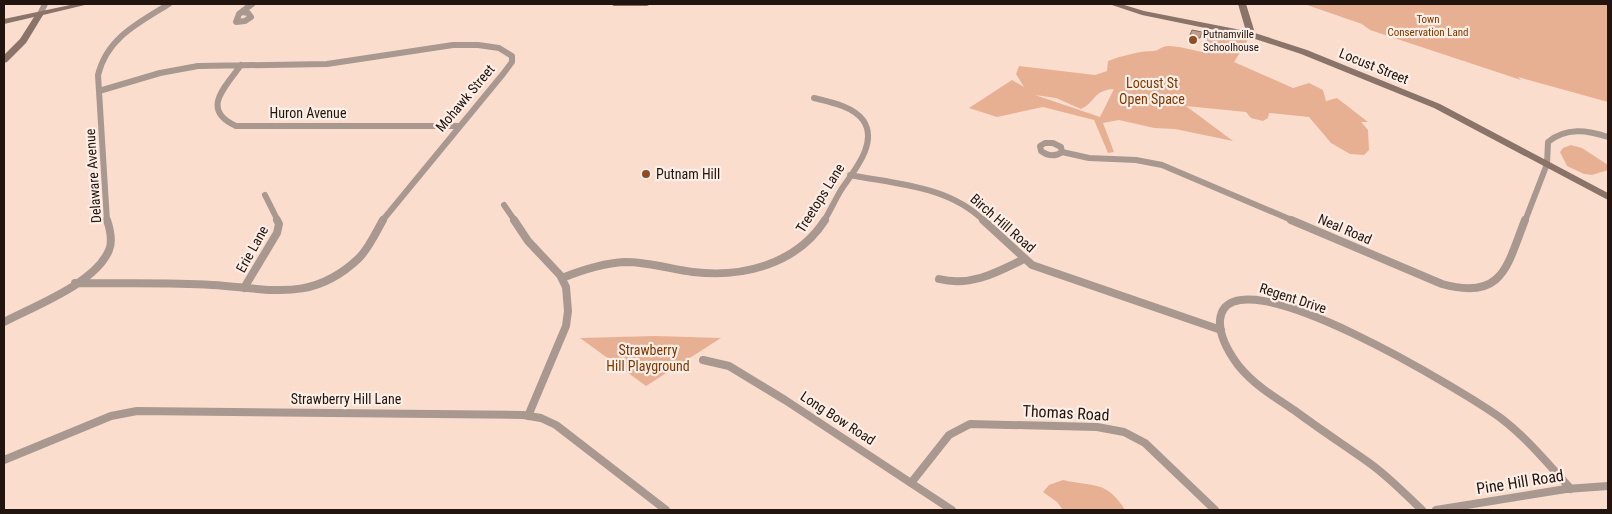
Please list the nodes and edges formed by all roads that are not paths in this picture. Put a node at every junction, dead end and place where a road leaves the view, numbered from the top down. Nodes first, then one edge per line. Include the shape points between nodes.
1 (44, 4) edge
2 (85, 4) edge
3 (169, 4) edge
4 (252, 4) edge
5 (614, 4) edge
6 (647, 4) edge
7 (1113, 4) edge
8 (1242, 4) edge
9 (242, 12) dead end
10 (40, 14) junction
11 (4, 22) edge
12 (30, 29) junction
13 (1251, 35) junction
14 (4, 60) edge
15 (241, 65) junction
16 (99, 91) junction
17 (814, 98) dead end
18 (459, 126) junction
19 (1608, 136) edge
20 (1062, 152) dead end
21 (1547, 164) junction
22 (850, 175) junction
23 (265, 195) dead end
24 (1608, 197) edge
25 (504, 205) dead end
26 (1024, 259) junction
27 (562, 278) junction
28 (940, 279) dead end
29 (75, 283) junction
30 (244, 288) junction
31 (4, 322) edge
32 (1221, 330) junction
33 (703, 360) dead end
34 (528, 416) junction
35 (4, 460) edge
36 (911, 483) junction
37 (1608, 486) edge
38 (1572, 489) junction
39 (666, 510) edge
40 (952, 510) edge
41 (1216, 510) edge
42 (1422, 510) edge
43 (1436, 510) edge

1 - 10 street
2 - 10 main road
3 - 16 street, Delaware Avenue via 115,40 105,51 99,69
4 - 9 street
5 - 6 main road
7 - 13 main road, Locust Street
8 - 13 main road
10 - 11 main road
10 - 12 main road
11 - 12 main road
12 - 14 main road
13 - 21 main road, Locust Street via 1304,52 1430,104
15 - 16 street, Mohawk Street via 178,69
15 - 18 street, Huron Avenue via 216,105 220,118 236,126
15 - 18 street, Mohawk Street via 327,64 440,46 492,46 508,52 512,62
16 - 29 street, Delaware Avenue via 110,248 99,266
17 - 22 street, Treetops Lane via 845,106 867,126 866,148
18 - 30 street, Mohawk Street via 387,213 360,257 349,266 322,282 291,291
19 - 21 street, Neal Road via 1582,131 1556,135 1548,142
20 - 21 street, Neal Road via 1092,158 1133,158 1162,165 1442,284 1469,289 1479,289 1492,283 1508,265
21 - 24 main road, Locust Street
22 - 26 street, Birch Hill Road via 937,192 952,199 978,214
22 - 27 street, Treetops Lane via 809,241 771,263 746,270 703,273 618,262
23 - 30 street, Erie Lane via 278,224 277,233
25 - 27 street via 528,241
26 - 28 street via 972,281
26 - 32 street, Birch Hill Road via 1032,265
27 - 34 street via 567,293 566,326
29 - 30 street, Mohawk Street
29 - 31 street, Delaware Avenue
32 - 38 street, Regent Drive via 1223,308 1235,299 1246,298 1268,302 1359,336 1493,413 1520,433
32 - 42 street via 1232,356 1246,375 1371,464
33 - 36 street, Long Bow Road via 729,366
34 - 35 street, Strawberry Hill Lane via 137,411 111,416
34 - 39 street, Strawberry Hill Lane via 556,426
36 - 40 street, Long Bow Road
36 - 41 street, Thomas Road via 949,435 970,424 1097,427 1124,432 1144,443
37 - 38 street, Pine Hill Road
38 - 43 street, Pine Hill Road

